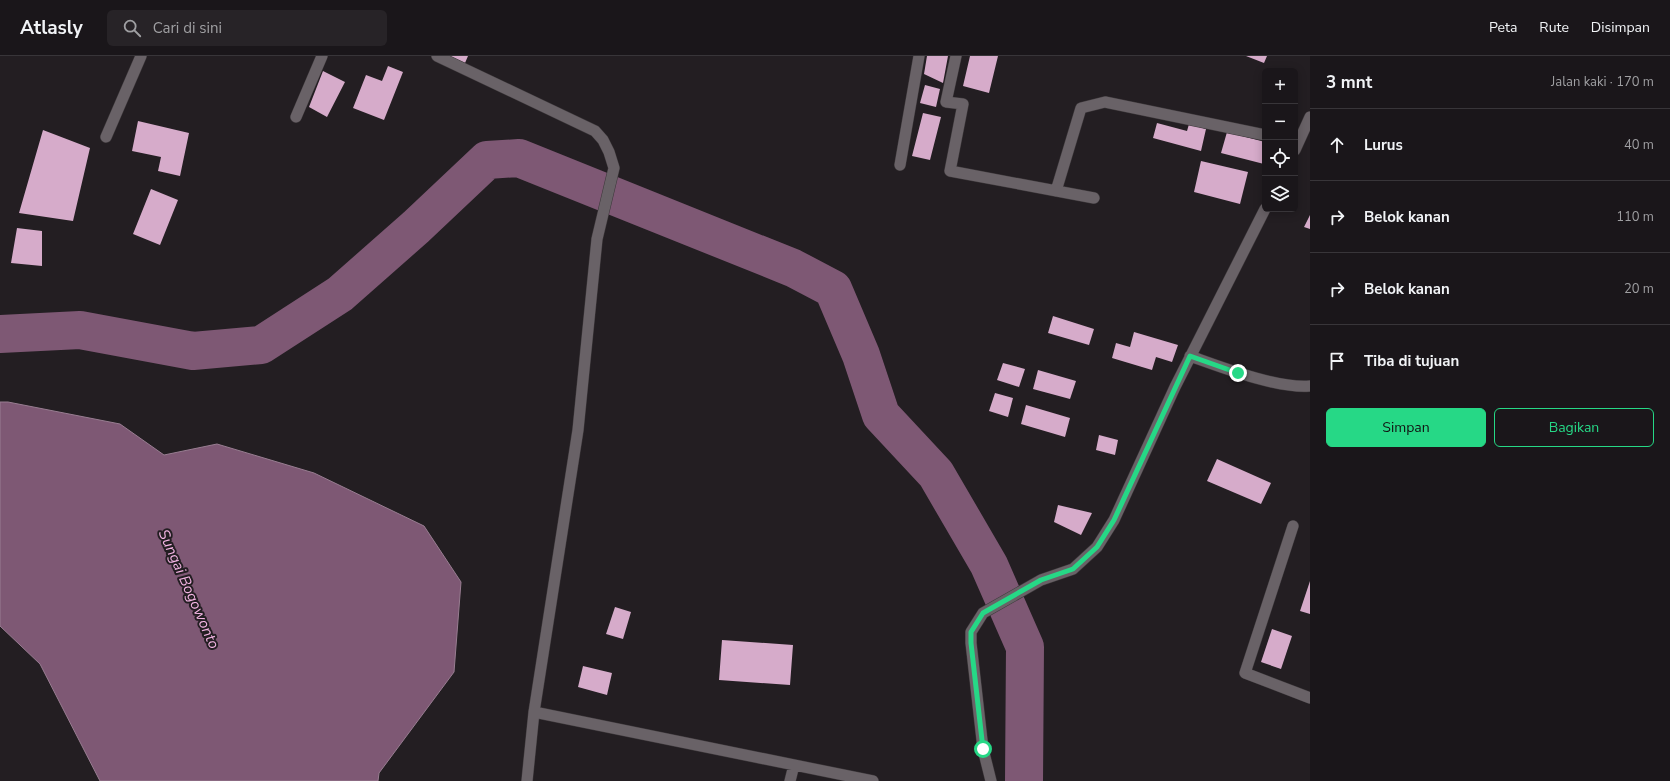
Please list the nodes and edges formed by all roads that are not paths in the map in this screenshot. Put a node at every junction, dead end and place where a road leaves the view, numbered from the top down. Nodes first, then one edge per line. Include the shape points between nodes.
1 (141, 56) edge
2 (322, 56) edge
3 (437, 56) edge
4 (919, 56) edge
5 (956, 56) edge
6 (296, 117) dead end
7 (1310, 117) edge
8 (1262, 134) edge
9 (106, 137) dead end
10 (1298, 141) edge
11 (900, 165) dead end
12 (1056, 191) junction
13 (1094, 198) dead end
14 (1263, 212) edge
15 (1190, 356) junction
16 (1310, 386) edge
17 (1293, 526) dead end
18 (1310, 698) edge
19 (534, 712) junction
20 (794, 765) junction
21 (527, 781) edge
22 (790, 781) edge
23 (873, 781) edge
24 (991, 781) edge

1 - 9 street
2 - 6 street
3 - 19 street via 595,131 610,152 614,168 597,239 578,430
4 - 11 street
5 - 12 street via 946,102 963,104 950,171
7 - 10 street
8 - 12 street via 1105,102 1081,108
12 - 13 street
14 - 15 street
15 - 16 street via 1238,373 1298,387
15 - 24 street via 1114,520 1097,547 1073,569 1041,580 983,613 971,632 983,749
17 - 18 street via 1245,673
19 - 20 street
19 - 21 street
20 - 22 street
20 - 23 street

